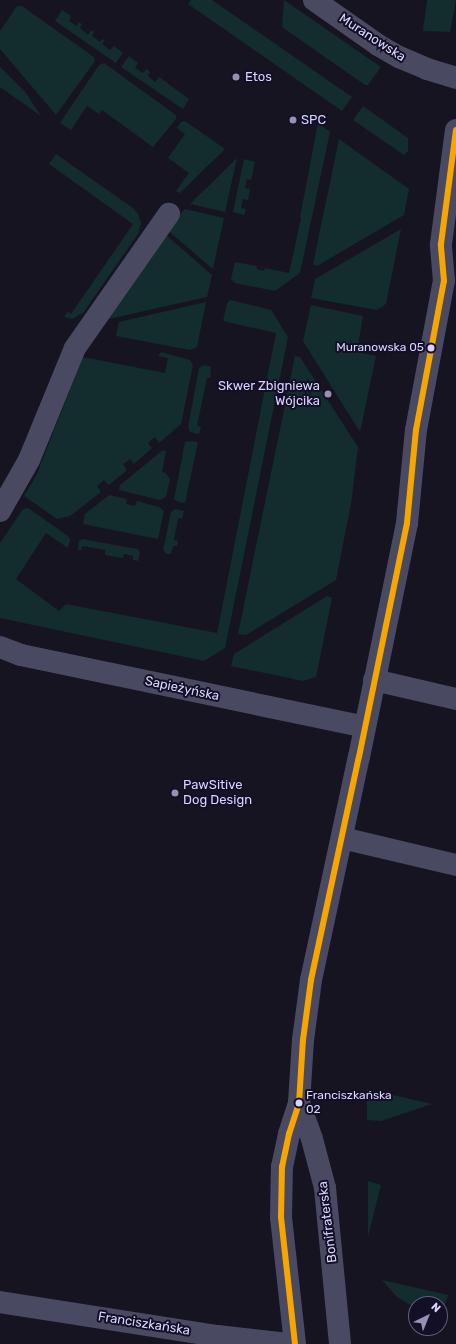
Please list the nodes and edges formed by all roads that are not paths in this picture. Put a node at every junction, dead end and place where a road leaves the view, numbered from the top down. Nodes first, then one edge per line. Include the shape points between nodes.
1 (314, 0) edge
2 (456, 78) edge
3 (456, 130) edge
4 (169, 214) dead end
5 (450, 273) edge
6 (0, 511) edge
7 (0, 647) edge
8 (374, 680) junction
9 (456, 699) edge
10 (365, 727) junction
11 (342, 838) junction
12 (456, 865) edge
13 (299, 1103) junction
14 (0, 1302) edge
15 (288, 1344) edge
16 (295, 1344) edge
17 (340, 1344) edge

1 - 2 street, Muranowska via 398,57 427,70
3 - 5 street, Bonifraterska via 440,244
4 - 6 street via 75,348 29,460
5 - 8 street, Bonifraterska via 416,430 407,523
7 - 10 street, Sapieżyńska via 21,655
8 - 9 street
8 - 10 street, Bonifraterska
10 - 11 street, Bonifraterska
11 - 12 street
11 - 13 street, Bonifraterska via 306,1009
13 - 16 street, Bonifraterska via 284,1156 280,1201
13 - 17 street, Bonifraterska via 325,1188
14 - 15 street, Franciszkańska via 217,1336

